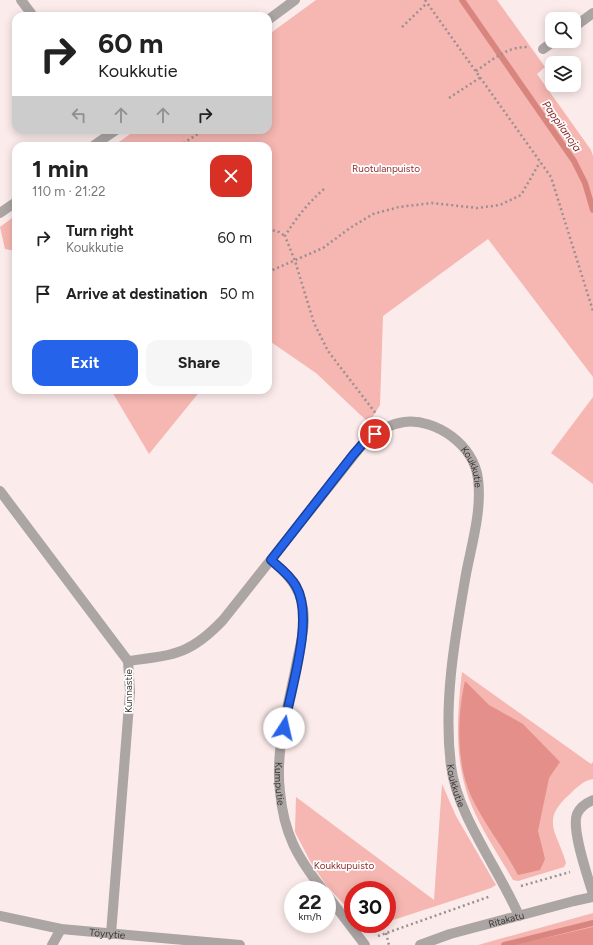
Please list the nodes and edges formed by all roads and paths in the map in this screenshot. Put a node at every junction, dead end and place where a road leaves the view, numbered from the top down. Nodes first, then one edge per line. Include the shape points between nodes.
1 (21, 0) edge
2 (295, 0) edge
3 (426, 1) edge
4 (30, 12) edge
5 (593, 13) edge
6 (272, 17) edge
7 (581, 21) edge
8 (402, 27) dead end
9 (543, 49) edge
10 (476, 71) junction
11 (481, 77) junction
12 (449, 98) dead end
13 (110, 134) edge
14 (198, 134) edge
15 (98, 142) edge
16 (185, 142) edge
17 (540, 162) junction
18 (324, 189) dead end
19 (12, 205) edge
20 (0, 213) edge
21 (272, 230) edge
22 (285, 236) junction
23 (295, 261) junction
24 (272, 270) edge
25 (593, 311) edge
26 (383, 428) junction
27 (0, 492) edge
28 (271, 560) junction
29 (128, 661) junction
30 (593, 800) edge
31 (585, 868) junction
32 (316, 881) edge
33 (508, 890) junction
34 (593, 896) edge
35 (336, 908) edge
36 (0, 916) edge
37 (519, 916) junction
38 (61, 929) junction
39 (396, 929) edge
40 (386, 933) joint
41 (111, 934) junction
42 (364, 944) edge
43 (52, 945) edge
44 (240, 945) edge
45 (389, 945) edge
46 (420, 945) edge

1 - 4 street
2 - 6 street
3 - 8 path
3 - 10 path
5 - 7 street
9 - 10 path via 521,47 507,51
10 - 11 path
11 - 12 path
11 - 17 path
13 - 15 street
14 - 16 path
17 - 23 path via 521,194 500,205 477,208 432,203 398,207 373,214 323,248
17 - 25 path via 551,177
18 - 22 path via 313,198
19 - 20 street
21 - 22 path
22 - 23 path
23 - 24 path
23 - 26 path via 314,323 328,351 375,411
26 - 28 street, Koukkutie via 366,440 353,455
26 - 33 street, Koukkutie via 402,422 430,424 457,441 468,453 476,470 479,495 451,669 451,767 460,802
27 - 29 street, Kunnastie
28 - 29 street, Koukkutie via 223,620 195,645 178,653
28 - 32 street, Kumputie via 286,573 302,601 303,634 286,714 279,767 280,791 283,816 290,840 302,864
29 - 41 street, Kunnastie via 130,692
30 - 31 street via 580,808 576,815 577,835
31 - 33 path
31 - 34 street
33 - 37 street, Koukkutie
33 - 39 path
34 - 37 street, Ritakatu
35 - 42 street
36 - 38 street, Töyrytie
37 - 46 street, Ritakatu via 450,934
38 - 41 street, Töyrytie
38 - 43 street
40 - 42 path
40 - 45 path
41 - 44 street, Töyrytie

